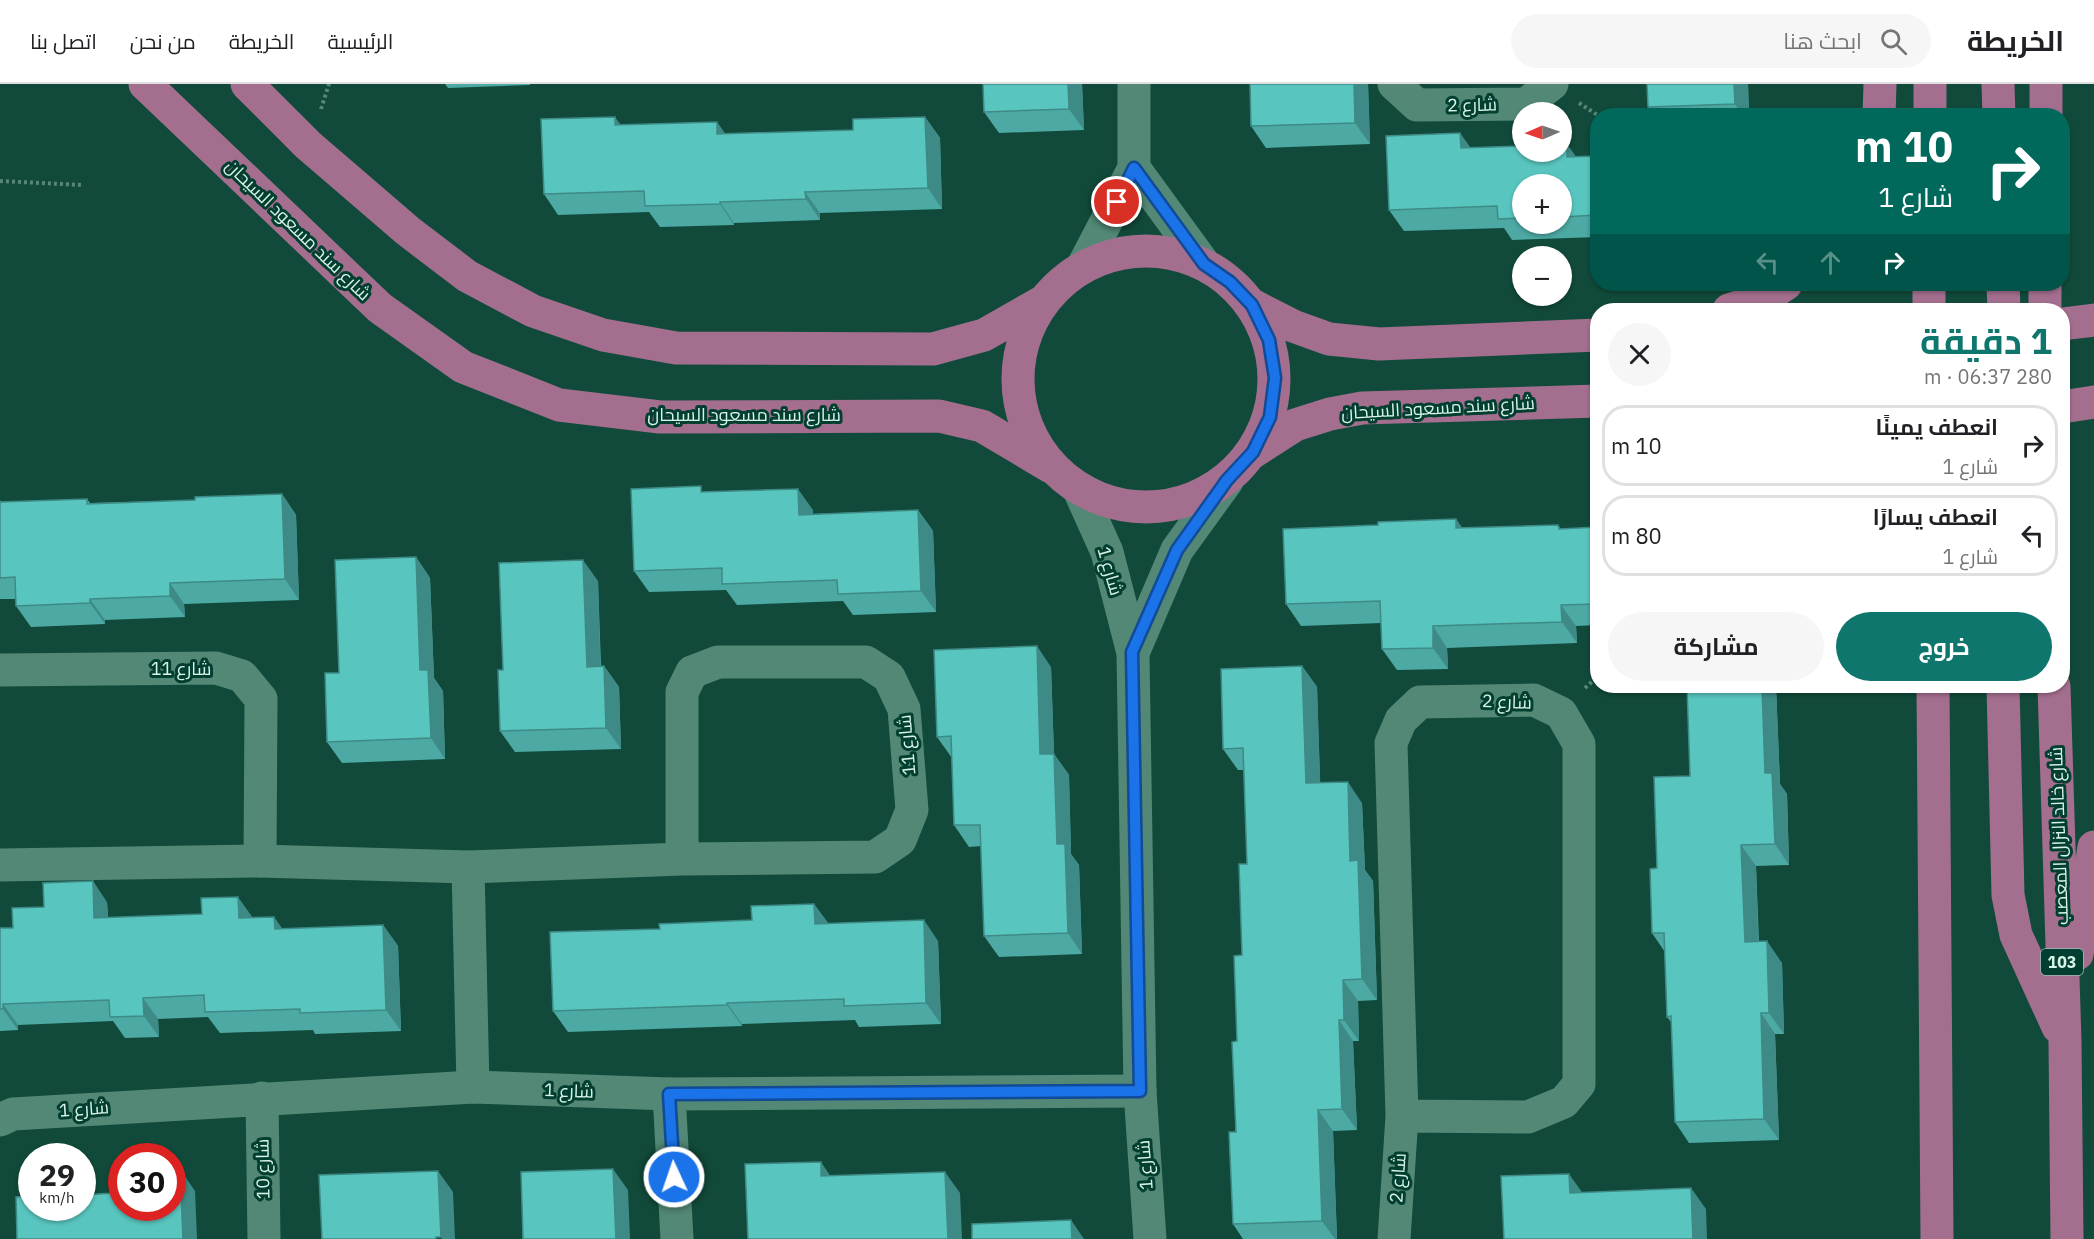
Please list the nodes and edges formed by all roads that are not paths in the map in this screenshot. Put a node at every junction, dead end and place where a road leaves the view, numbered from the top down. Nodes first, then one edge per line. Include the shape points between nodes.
1 (145, 84) edge
2 (247, 84) edge
3 (1134, 84) edge
4 (1394, 84) edge
5 (1552, 84) edge
6 (1880, 84) edge
7 (1930, 84) edge
8 (1998, 84) edge
9 (2046, 84) edge
10 (1879, 108) edge
11 (1930, 108) edge
12 (1999, 108) edge
13 (2046, 108) edge
14 (1134, 168) junction
15 (1204, 264) junction
16 (1083, 266) junction
17 (1775, 291) edge
18 (1042, 302) junction
19 (1751, 303) edge
20 (1252, 305) junction
21 (2094, 320) edge
22 (2070, 323) edge
23 (1590, 335) edge
24 (1590, 401) edge
25 (2094, 402) edge
26 (2070, 406) edge
27 (1253, 452) junction
28 (1050, 467) junction
29 (1227, 480) junction
30 (1080, 492) junction
31 (1132, 652) junction
32 (0, 670) edge
33 (2004, 693) edge
34 (2054, 693) edge
35 (1933, 701) edge
36 (2094, 847) edge
37 (682, 859) junction
38 (260, 861) junction
39 (0, 865) edge
40 (468, 867) junction
41 (2065, 1042) junction
42 (473, 1088) junction
43 (1140, 1091) junction
44 (669, 1094) junction
45 (262, 1098) junction
46 (1402, 1116) junction
47 (0, 1120) edge
48 (264, 1239) edge
49 (677, 1239) edge
50 (1150, 1239) edge
51 (1394, 1239) edge
52 (1937, 1239) edge
53 (2067, 1239) edge

1 - 28 main road, شارع سند مسعود السيحان via 380,308 463,367 559,405 660,417 939,416 982,426
2 - 18 main road via 317,153 467,276 532,311 603,335 676,348 933,349 984,335
3 - 14 street
4 - 5 street, شارع 2 via 1417,105 1526,104
6 - 10 main road
7 - 11 main road
8 - 12 main road
9 - 13 main road
14 - 15 street
14 - 16 street
15 - 16 main road via 1164,251 1122,252
15 - 20 main road via 1230,282
16 - 18 main road
17 - 19 main road
18 - 28 main road via 1022,342 1017,386 1027,429
20 - 23 main road via 1329,339 1379,344
20 - 27 main road via 1269,340 1275,378 1270,417
21 - 22 main road
24 - 27 main road, شارع سند مسعود السيحان via 1362,408 1295,425
25 - 26 main road
27 - 29 main road
28 - 30 main road
29 - 30 main road via 1193,500 1155,509 1117,506
29 - 31 street, شارع 1 via 1177,550
30 - 31 street, شارع 1 via 1107,552
31 - 43 street, شارع 1
32 - 38 street, شارع 11 via 216,668 242,676 261,699
33 - 41 main road via 2008,895 2016,935
34 - 41 main road, شارع خالد النزال المعصب / 103
35 - 52 main road
36 - 41 main road
37 - 37 street, شارع 11 via 682,692 692,672 718,662 866,662 890,677 904,709 912,810 900,840 875,857
37 - 40 street, شارع 11
38 - 39 street, شارع 11
38 - 40 street, شارع 11
40 - 42 street
41 - 53 main road, شارع خالد النزال المعصب / 103
42 - 44 street, شارع 1
42 - 45 street, شارع 1
43 - 44 street, شارع 1
43 - 50 street, شارع 1
44 - 49 street
45 - 47 street, شارع 1 via 13,1114
45 - 48 street, شارع 10
46 - 46 street, شارع 2 via 1391,743 1401,720 1420,702 1534,700 1560,713 1579,744 1579,1084 1564,1101 1528,1117
46 - 51 street, شارع 2

